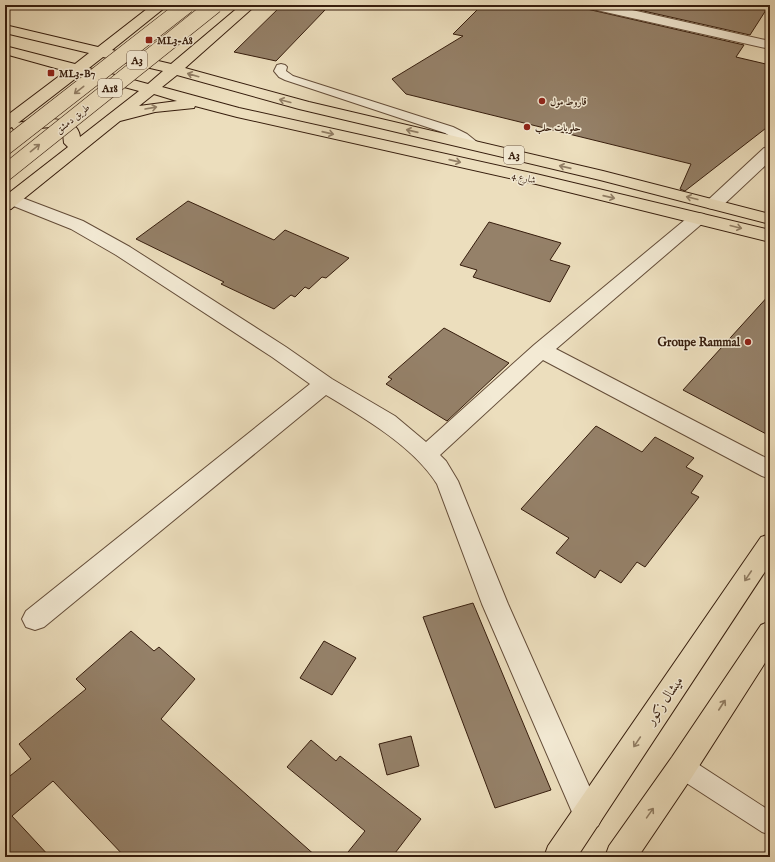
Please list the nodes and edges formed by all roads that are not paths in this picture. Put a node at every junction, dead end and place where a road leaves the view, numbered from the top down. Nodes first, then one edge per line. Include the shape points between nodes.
1 (162, 5) edge
2 (187, 5) edge
3 (215, 5) edge
4 (249, 5) edge
5 (592, 5) edge
6 (145, 18) junction
7 (233, 18) junction
8 (5, 29) edge
9 (219, 31) junction
10 (32, 35) junction
11 (770, 45) edge
12 (7, 50) edge
13 (101, 51) junction
14 (281, 67) dead end
15 (79, 69) junction
16 (173, 69) junction
17 (151, 89) junction
18 (258, 93) junction
19 (44, 96) junction
20 (237, 112) junction
21 (5, 125) edge
22 (102, 127) junction
23 (5, 131) edge
24 (476, 146) junction
25 (5, 147) edge
26 (770, 152) edge
27 (63, 159) junction
28 (5, 173) edge
29 (9, 202) edge
30 (714, 204) junction
31 (698, 218) junction
32 (770, 219) edge
33 (770, 236) edge
34 (541, 350) junction
35 (325, 384) junction
36 (426, 454) junction
37 (770, 470) edge
38 (770, 544) edge
39 (35, 619) dead end
40 (770, 634) edge
41 (682, 767) junction
42 (588, 816) junction
43 (770, 824) edge
44 (630, 851) edge
45 (560, 857) edge

1 - 6 main road
1 - 7 main road via 159,19 168,28 177,30 193,31
2 -> 25 main road, طريق دمشق / A18, bridge
28 -> 3 main road, طريق دمشق / A18, bridge
4 - 7 main road
5 - 11 street
6 - 10 main road via 119,31 98,35
6 - 13 main road
7 - 9 main road
8 - 10 main road, A3
9 - 16 main road
9 - 18 main road via 207,47 203,60 205,64 216,74
10 - 13 main road, A3
12 - 15 main road, A3
12 - 19 main road via 35,64 46,76
13 - 15 main road
13 - 16 main road, A3
14 - 24 lane via 280,71 289,78 449,130
15 - 17 main road, A3
15 - 19 main road
16 - 17 main road
18 -> 16 main road, A3
17 - 20 main road, A3
17 - 22 main road
24 -> 18 main road, A3
19 - 21 main road
22 -> 20 main road via 132,113 169,106
20 -> 31 main road, شارع 4 / A3
22 - 27 main road
23 - 27 main road via 44,122 62,126 72,134 73,140
30 -> 24 main road, A3
26 - 30 street
27 - 29 main road
29 - 35 street via 77,225 123,251
30 - 32 main road, A3
31 -> 33 main road, شارع 4 / A3
31 - 34 street
34 - 36 street
34 - 37 street
35 - 36 street via 387,422
35 - 39 street
36 - 42 street via 447,481 495,604
38 -> 42 main road, ميشال زكور
41 -> 40 main road
41 - 43 lane
44 -> 41 main road
42 - 45 main road, ميشال زكور

